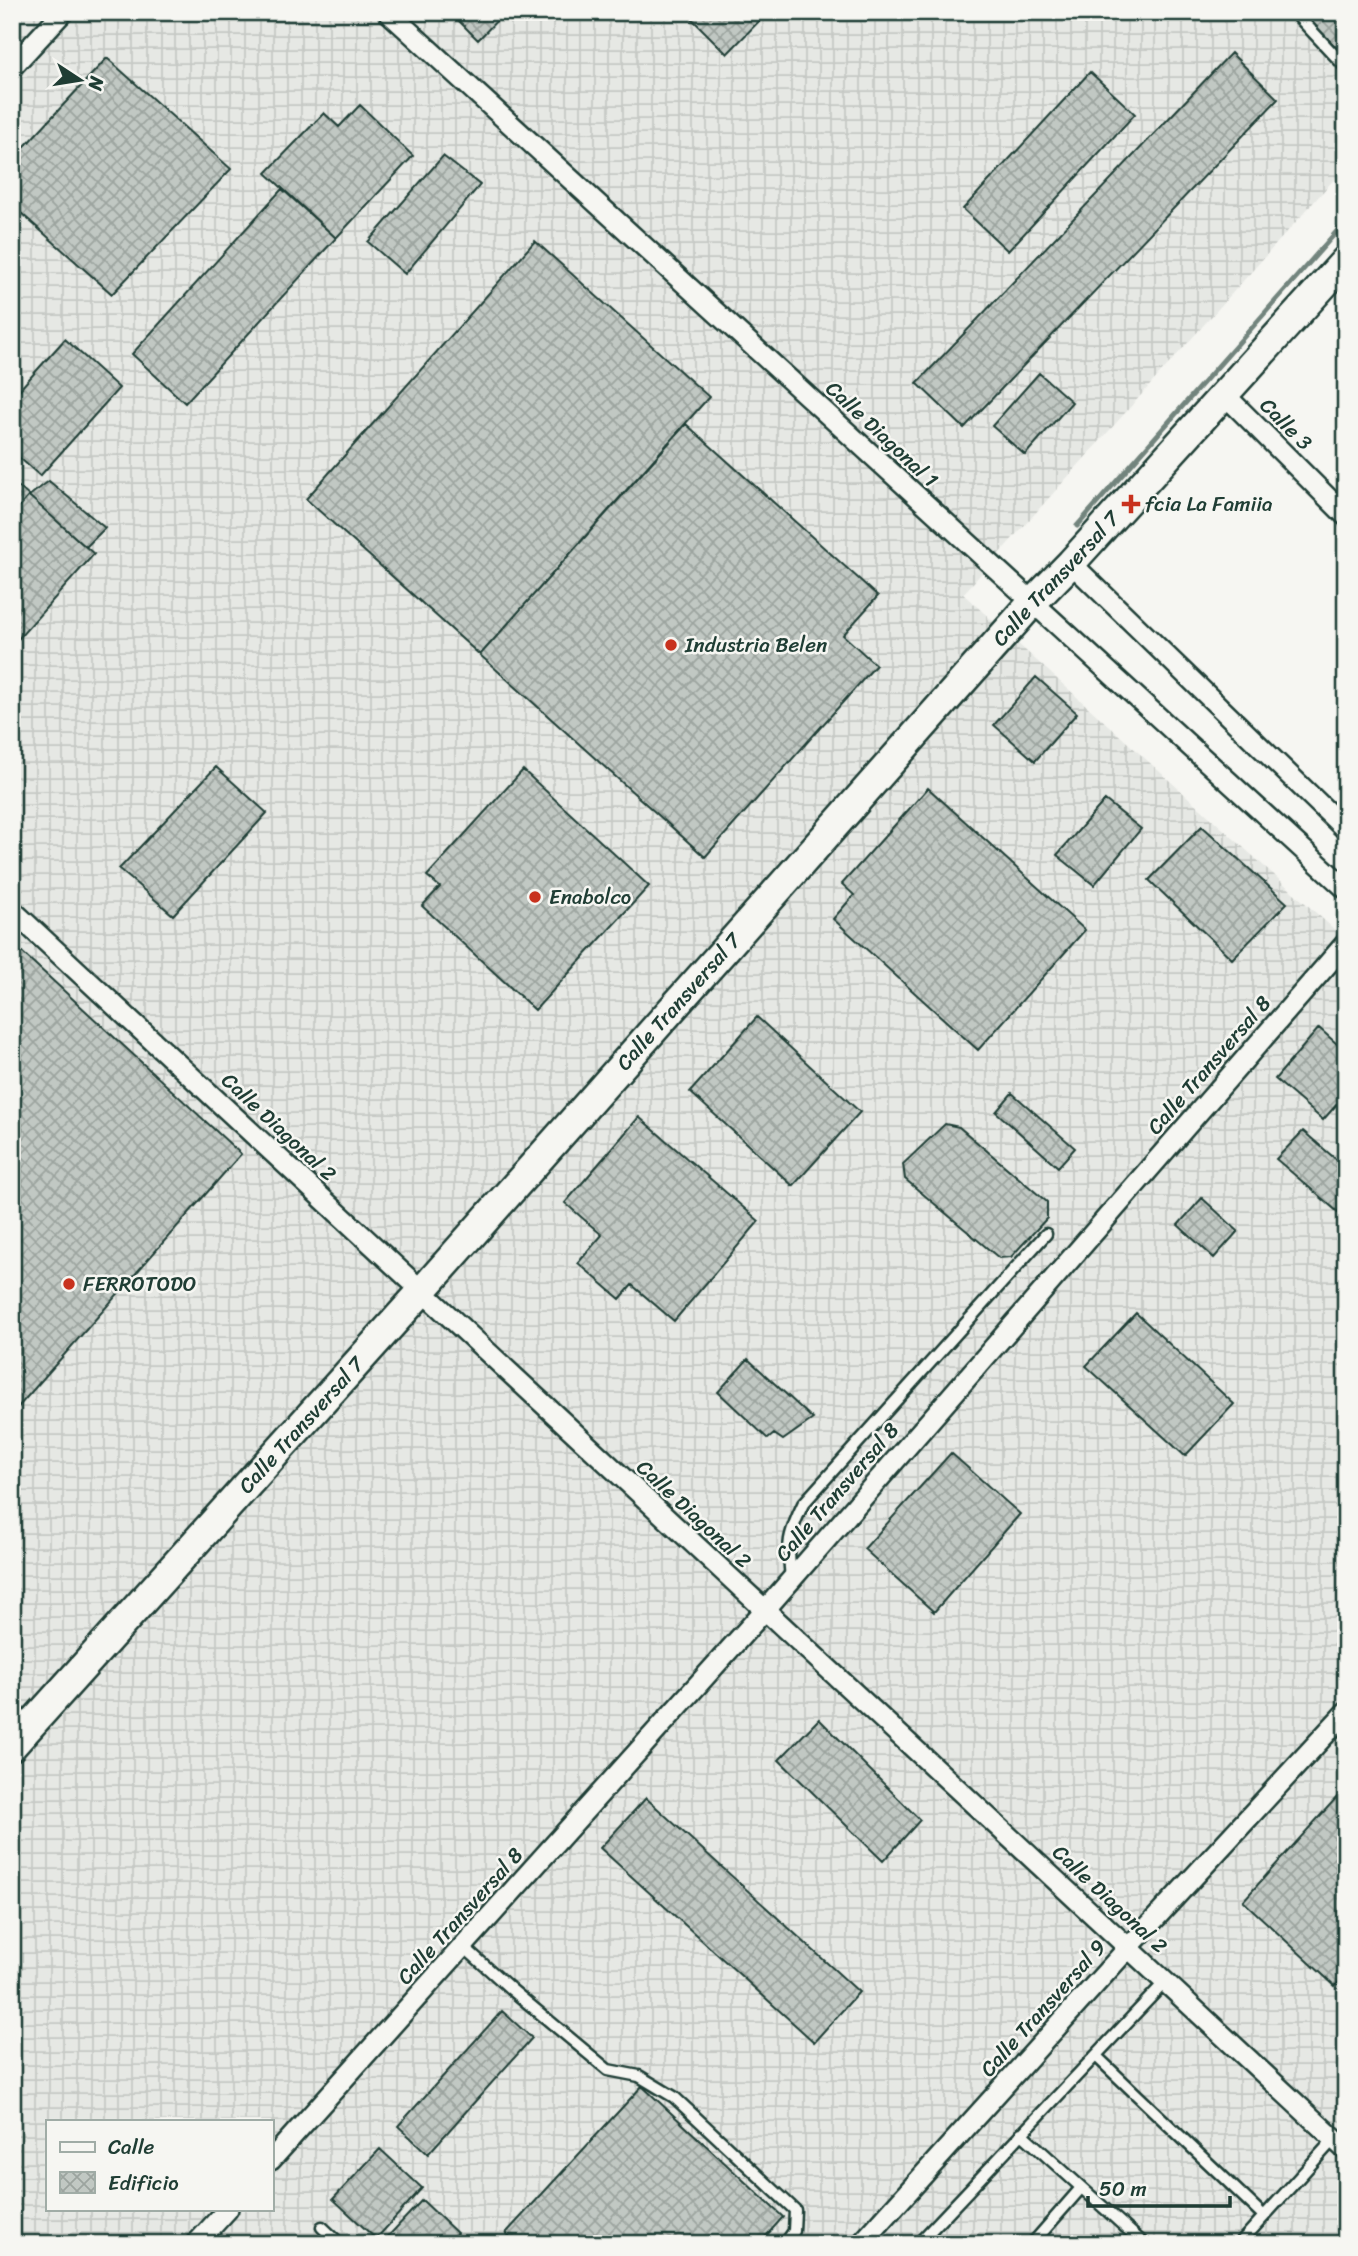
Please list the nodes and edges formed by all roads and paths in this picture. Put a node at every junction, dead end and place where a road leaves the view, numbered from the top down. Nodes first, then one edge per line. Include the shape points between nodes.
1 (63, 12) edge
2 (388, 12) edge
3 (1294, 12) edge
4 (1343, 60) edge
5 (12, 67) edge
6 (1346, 260) edge
7 (1223, 393) junction
8 (1346, 516) edge
9 (1071, 563) junction
10 (1032, 603) junction
11 (1346, 830) edge
12 (1346, 889) edge
13 (12, 910) edge
14 (1346, 943) edge
15 (1046, 1234) dead end
16 (422, 1291) junction
17 (792, 1579) junction
18 (764, 1611) junction
19 (1346, 1712) edge
20 (12, 1746) edge
21 (463, 1946) junction
22 (1128, 1948) junction
23 (1165, 1982) junction
24 (1097, 2056) junction
25 (1021, 2133) junction
26 (1340, 2145) edge
27 (273, 2158) edge
28 (1081, 2188) junction
29 (227, 2210) edge
30 (1264, 2216) junction
31 (322, 2227) dead end
32 (196, 2244) edge
33 (340, 2244) edge
34 (785, 2244) edge
35 (861, 2244) edge
36 (918, 2244) edge
37 (1032, 2244) edge
38 (1144, 2244) edge
39 (1239, 2244) edge

1 - 5 street
2 - 10 street, Calle Diagonal 1
3 - 4 lane
6 - 7 street, Calle Transversal 7
7 - 8 street, Calle 3
7 - 9 street, Calle Transversal 7
9 - 10 street, Calle Transversal 7
9 - 11 street
10 - 12 street, Calle Diagonal 1
10 - 16 street, Calle Transversal 7
13 - 16 street, Calle Diagonal 2
14 - 17 street, Calle Transversal 8
15 - 17 lane via 803,1504 787,1547
16 - 18 street, Calle Diagonal 2
16 - 20 street, Calle Transversal 7
17 - 18 street, Calle Transversal 8
18 - 21 street, Calle Transversal 8
18 - 22 street, Calle Diagonal 2
19 - 22 street, Calle Transversal 9
21 - 27 street, Calle Transversal 8
21 - 34 lane via 608,2070 639,2076 684,2106 795,2210 794,2231
22 - 23 street, Calle Diagonal 2
22 - 35 street, Calle Transversal 9
23 - 24 lane
23 - 26 street, Calle Diagonal 2
24 - 25 lane
24 - 30 lane
25 - 28 lane
25 - 36 lane
26 - 30 lane
28 - 37 lane
28 - 38 lane
29 - 32 street
30 - 39 lane
31 - 33 lane

